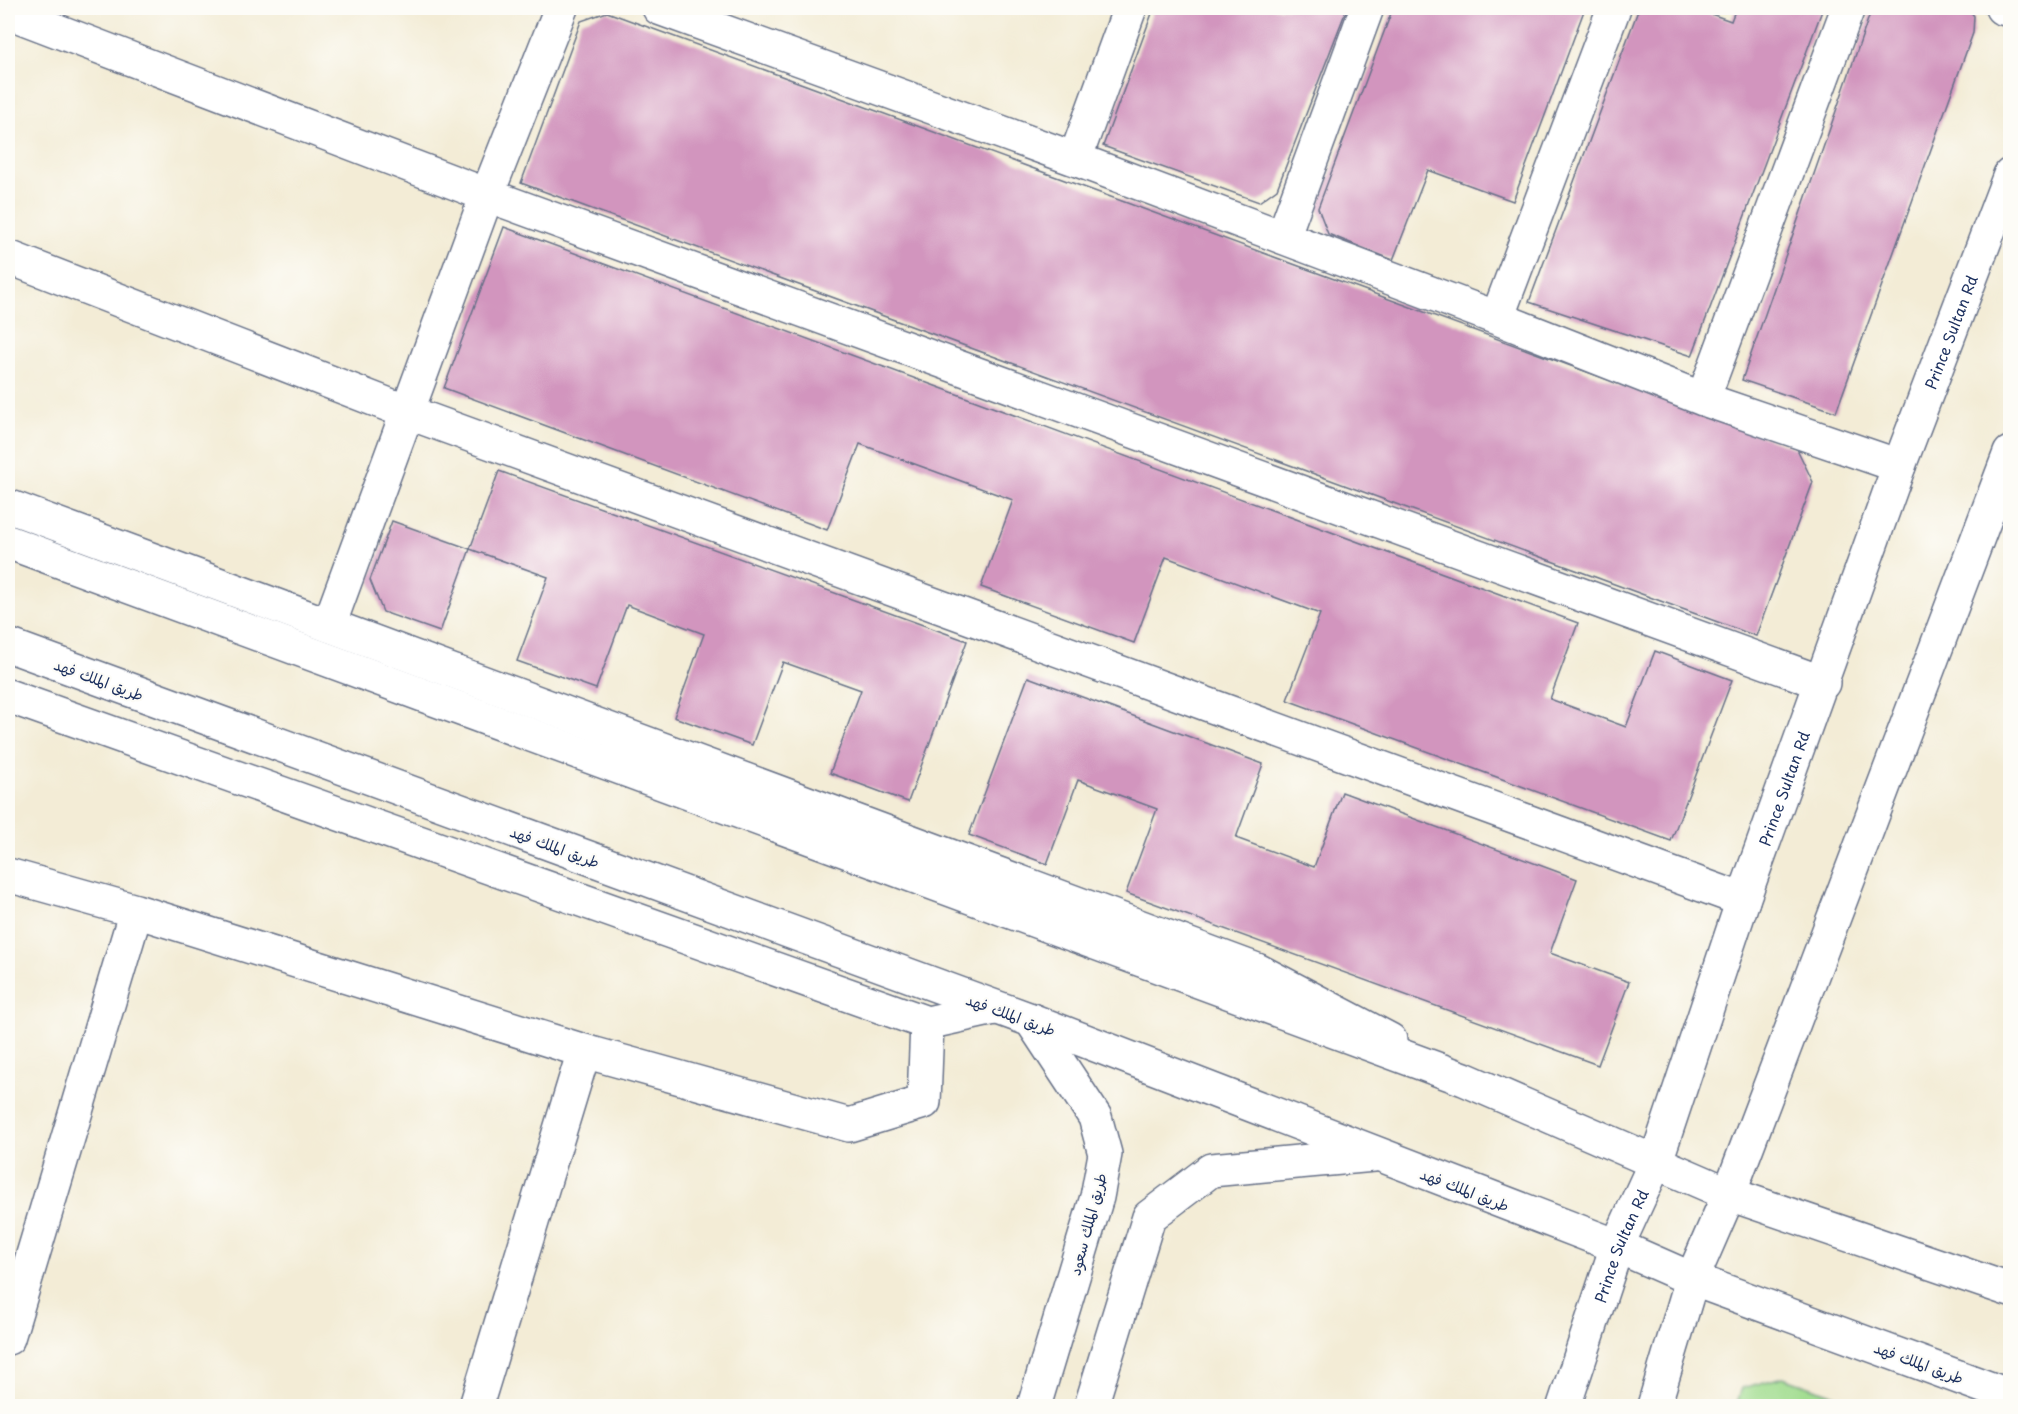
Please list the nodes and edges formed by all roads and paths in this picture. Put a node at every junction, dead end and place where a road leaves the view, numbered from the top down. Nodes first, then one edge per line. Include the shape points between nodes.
1 (561, 8) edge
2 (660, 8) edge
3 (1130, 8) edge
4 (1367, 8) edge
5 (1614, 8) edge
6 (1848, 8) edge
7 (2002, 8) edge
8 (2010, 10) edge
9 (8, 12) edge
10 (1075, 159) junction
11 (2010, 175) edge
12 (487, 195) junction
13 (1283, 237) junction
14 (8, 257) edge
15 (1497, 318) junction
16 (1703, 399) junction
17 (407, 412) junction
18 (2010, 453) edge
19 (1899, 466) junction
20 (8, 506) edge
21 (8, 542) edge
22 (329, 625) junction
23 (8, 645) edge
24 (1823, 683) junction
25 (8, 696) edge
26 (8, 875) edge
27 (1743, 900) junction
28 (136, 911) junction
29 (995, 1008) junction
30 (1031, 1020) junction
31 (927, 1023) junction
32 (584, 1051) junction
33 (1464, 1079) junction
34 (1374, 1155) junction
35 (1656, 1161) junction
36 (1729, 1194) junction
37 (1617, 1246) junction
38 (1692, 1279) junction
39 (2010, 1290) edge
40 (8, 1338) edge
41 (2010, 1396) edge
42 (476, 1407) edge
43 (1034, 1407) edge
44 (1091, 1407) edge
45 (1564, 1407) edge
46 (1654, 1407) edge

1 - 12 main road
2 - 10 main road
3 - 10 main road
4 - 13 main road
5 - 15 main road
6 - 16 main road
7 - 8 main road
9 - 12 main road
10 - 13 main road
11 - 19 main road, Prince Sultan Rd
12 - 17 main road
12 - 24 main road
13 - 15 main road
14 - 17 main road
15 - 16 main road
16 - 19 main road
17 - 22 main road
17 - 27 main road
18 - 36 main road
19 - 24 main road, Prince Sultan Rd
20 - 22 main road
21 - 33 main road
22 - 33 main road via 1257,970
23 - 29 main road, طريق الملك فهد
24 - 27 main road, Prince Sultan Rd
25 - 31 main road
26 - 28 main road
27 - 35 main road, Prince Sultan Rd
28 - 32 main road
28 - 40 main road
29 - 30 main road, طريق الملك فهد
29 - 31 main road
30 - 34 main road, طريق الملك فهد
30 - 43 main road, طريق الملك سعود via 1095,1117 1105,1154 1097,1197
31 - 32 main road via 924,1102 849,1125
32 - 42 main road
33 - 35 main road
34 - 37 main road, طريق الملك فهد
34 - 44 main road via 1212,1170 1149,1217
35 - 36 main road
35 - 37 main road, Prince Sultan Rd
36 - 38 main road
36 - 39 main road
37 - 38 main road, طريق الملك فهد
37 - 45 main road, Prince Sultan Rd
38 - 41 main road, طريق الملك فهد
38 - 46 main road

